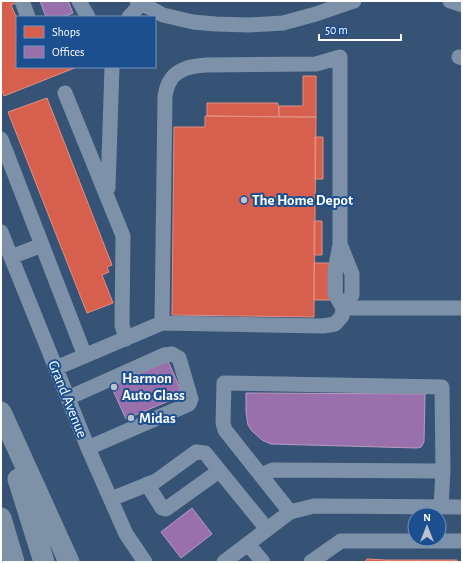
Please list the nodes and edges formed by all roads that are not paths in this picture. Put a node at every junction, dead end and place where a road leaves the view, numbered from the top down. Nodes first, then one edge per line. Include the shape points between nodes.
1 (22, 1) edge
2 (79, 1) edge
3 (354, 1) edge
4 (450, 1) edge
5 (139, 3) edge
6 (462, 5) edge
7 (28, 16) edge
8 (87, 16) edge
9 (130, 16) edge
10 (112, 68) edge
11 (65, 93) dead end
12 (1, 141) edge
13 (107, 194) junction
14 (1, 232) edge
15 (42, 245) junction
16 (11, 257) junction
17 (343, 308) junction
18 (462, 308) edge
19 (162, 323) junction
20 (126, 338) junction
21 (85, 356) junction
22 (56, 368) junction
23 (68, 398) junction
24 (1, 412) edge
25 (1, 431) edge
26 (88, 448) junction
27 (219, 471) junction
28 (443, 471) junction
29 (261, 475) junction
30 (147, 484) junction
31 (111, 499) junction
32 (441, 507) joint
33 (447, 507) edge
34 (462, 508) edge
35 (290, 512) junction
36 (1, 518) edge
37 (267, 529) junction
38 (462, 541) edge
39 (248, 544) junction
40 (14, 562) edge
41 (44, 562) edge
42 (69, 562) edge
43 (145, 562) edge
44 (224, 562) edge
45 (262, 562) edge
46 (311, 562) edge

1 - 7 street
2 - 8 street
3 - 5 street via 300,19 266,25 194,22 163,15
4 - 6 street
5 - 9 street
10 - 13 street
11 - 13 street
12 - 15 street
13 - 20 street via 123,236 122,325
14 - 16 street, Grand Avenue
15 - 16 street
15 - 21 street
16 - 22 street, Grand Avenue
17 - 18 street
17 - 19 street via 342,316 335,324 323,326
17 - 19 street via 352,295 352,274 340,244 340,57 316,64 192,66 178,72 170,80 165,96
19 - 20 street
20 - 21 street
21 - 22 street
22 - 23 street, Grand Avenue
23 - 26 street, Grand Avenue
23 - 26 street via 164,355 172,354 179,358 191,399 189,404
24 - 42 highway
25 - 41 highway
26 - 31 street, Grand Avenue
27 - 30 street via 205,453 196,452 156,481
27 - 30 street via 166,509 162,508
27 - 37 street
28 - 29 street via 273,470
28 - 29 street via 442,387 224,383 225,430
28 - 32 street
29 - 35 street
30 - 31 street
31 - 43 street, Grand Avenue via 126,534
32 - 35 street via 314,506
33 - 34 street
35 - 37 street
36 - 40 highway
37 - 39 street
38 - 46 street via 341,541
39 - 44 street
39 - 45 street

